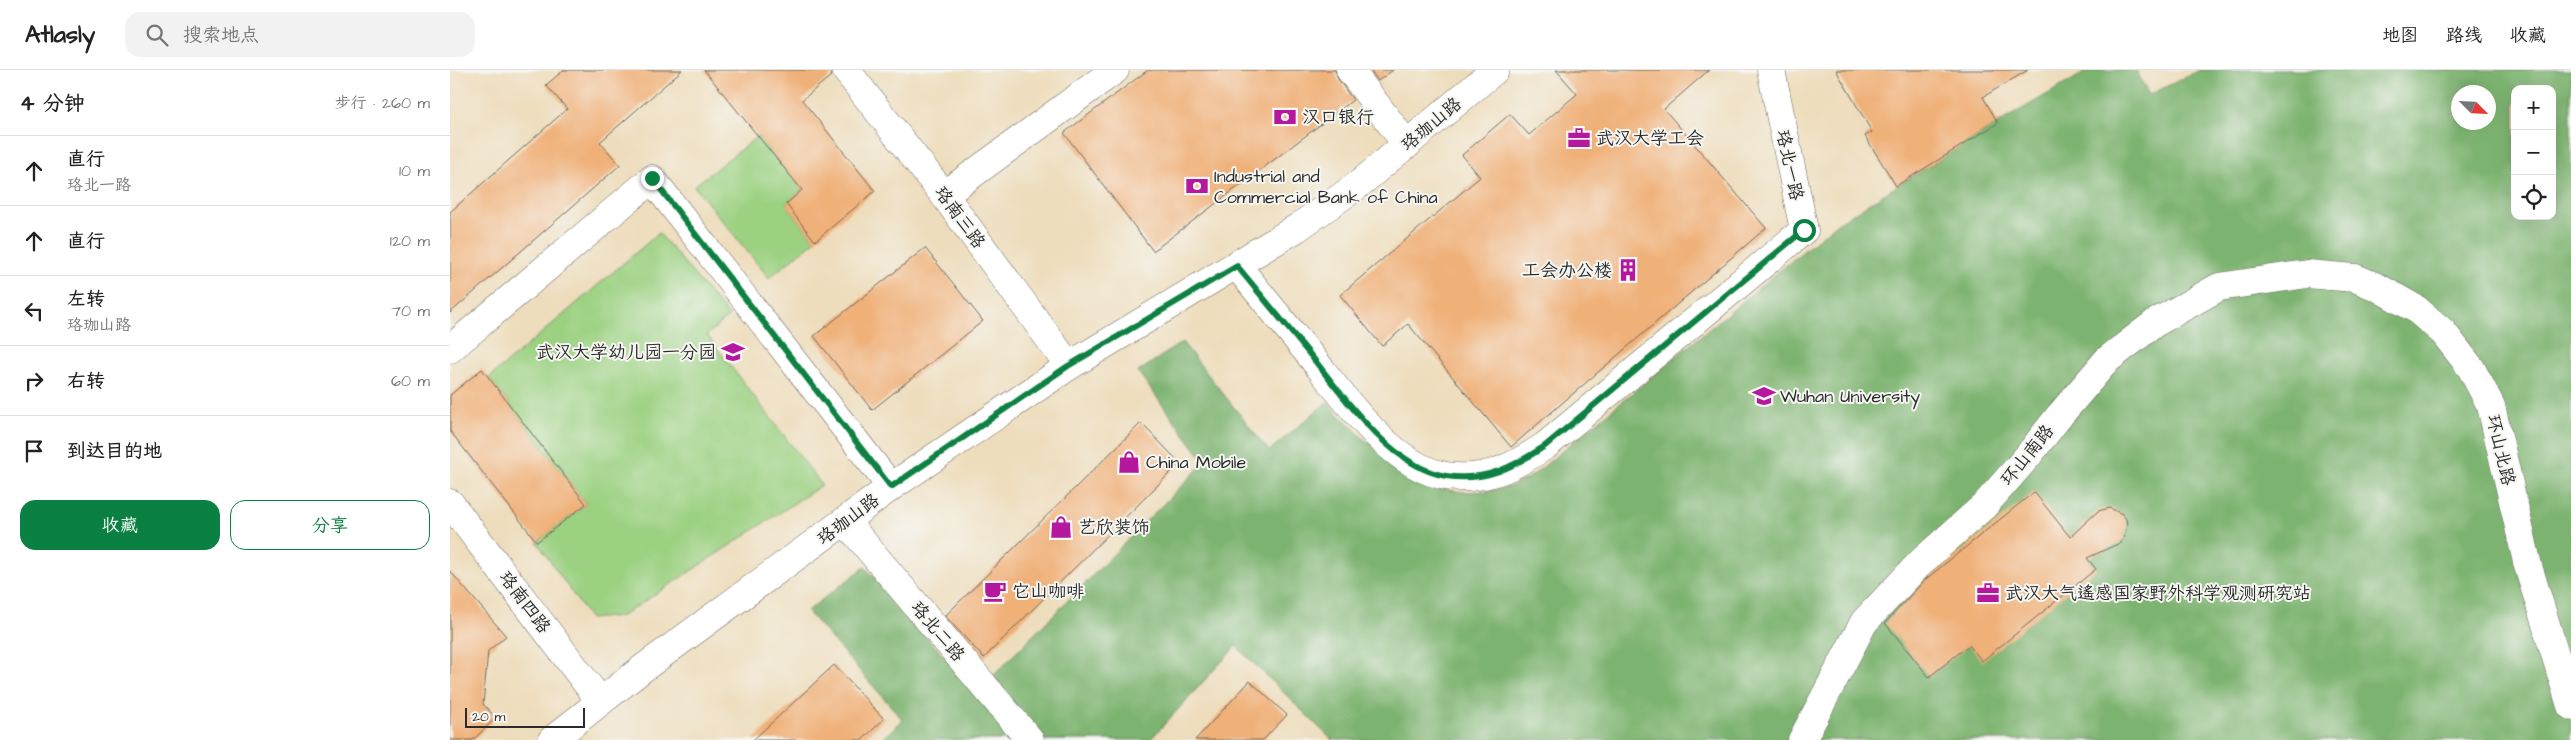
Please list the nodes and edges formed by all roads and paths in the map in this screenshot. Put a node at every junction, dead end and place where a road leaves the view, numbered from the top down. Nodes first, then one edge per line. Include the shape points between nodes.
1 (846, 70) edge
2 (1115, 70) edge
3 (1350, 70) edge
4 (1495, 70) edge
5 (1771, 70) edge
6 (1407, 144) junction
7 (944, 195) junction
8 (1237, 266) junction
9 (2328, 274) joint
10 (450, 349) edge
11 (1068, 366) junction
12 (891, 487) junction
13 (450, 503) edge
14 (846, 522) junction
15 (600, 701) junction
16 (2571, 706) edge
17 (552, 740) edge
18 (1030, 740) edge
19 (1802, 740) edge

1 - 7 street, 珞南三路
2 - 7 street
3 - 6 street
4 - 6 street, 珞珈山路
5 - 8 street, 珞北一路 via 1804,230 1545,446 1515,466 1466,478 1444,476 1412,462 1359,415
6 - 8 street, 珞珈山路 via 1297,228
7 - 11 street, 珞南三路
8 - 11 street, 珞珈山路
9 - 16 street, 环山北路 via 2355,278 2416,309 2443,332 2471,368 2491,406 2528,566
9 - 19 street, 环山南路 via 2264,279 2219,287 2154,323 2107,360 2028,458 1984,506 1922,561 1864,622
10 - 12 street via 652,178
11 - 12 street, 珞珈山路
12 - 14 street, 珞珈山路
13 - 15 street, 珞南四路
14 - 15 street, 珞珈山路
14 - 18 street, 珞北二路
15 - 17 street, 珞珈山路

